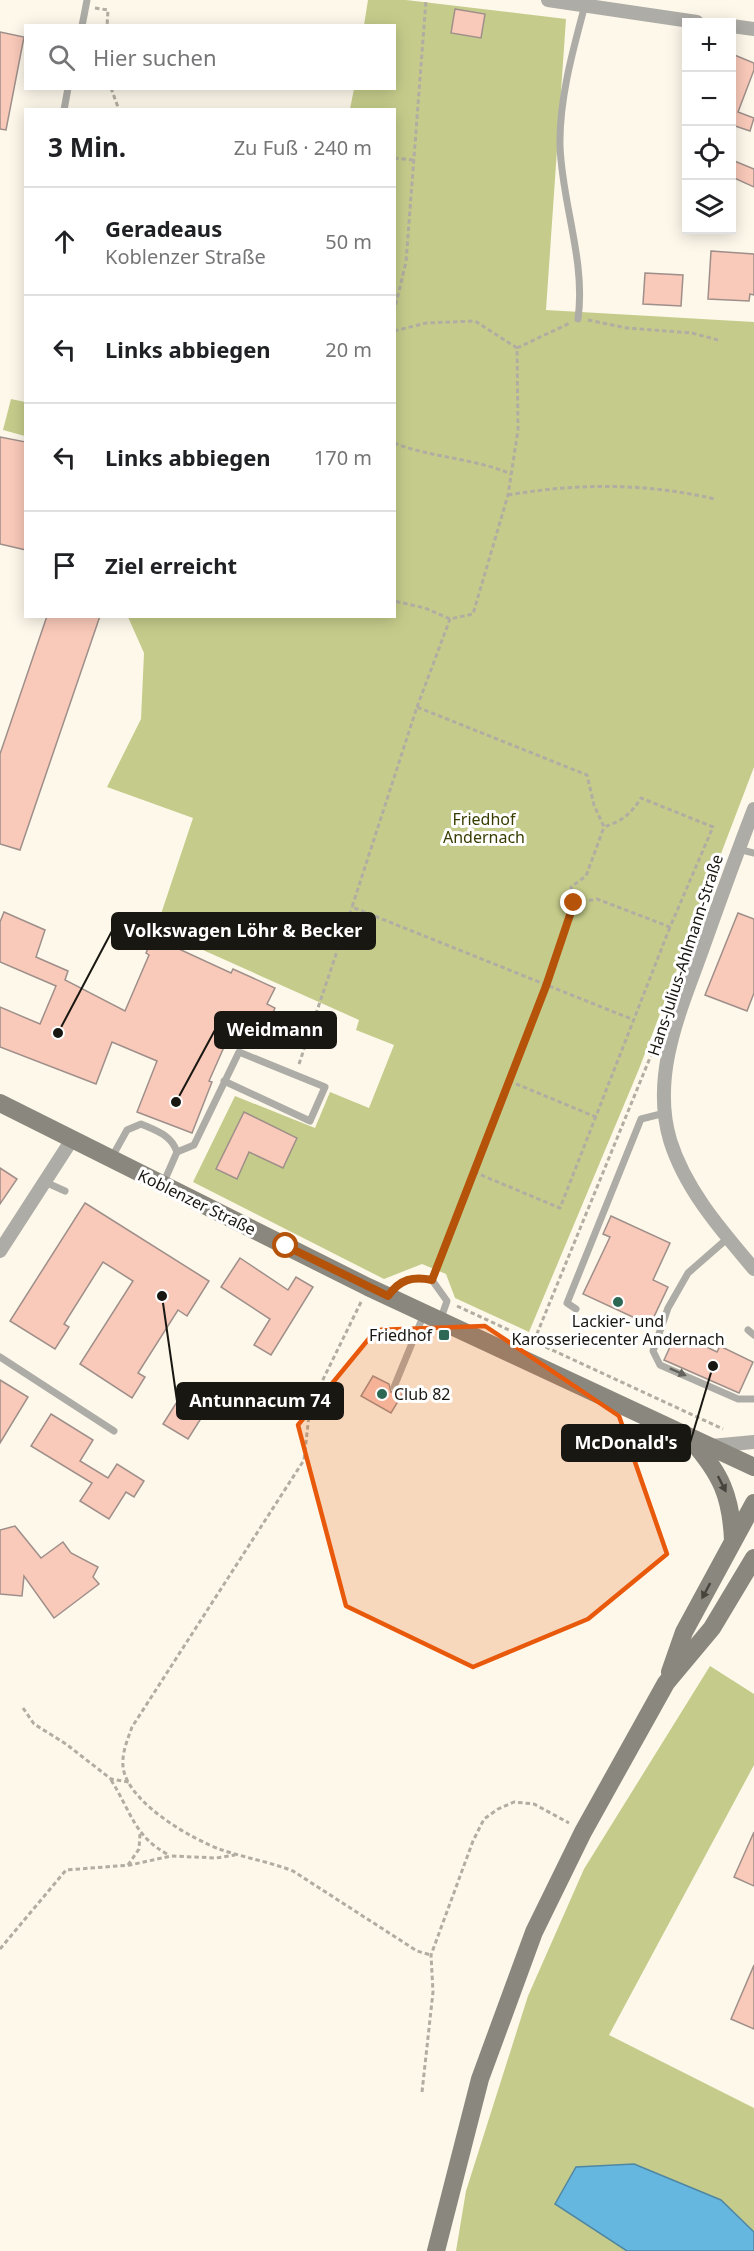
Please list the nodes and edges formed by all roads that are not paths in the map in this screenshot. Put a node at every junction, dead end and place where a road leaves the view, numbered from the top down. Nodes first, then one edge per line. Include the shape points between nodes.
1 (548, 0) edge
2 (87, 3) edge
3 (585, 5) junction
4 (682, 20) edge
5 (82, 24) edge
6 (736, 27) edge
7 (754, 29) edge
8 (68, 90) edge
9 (64, 108) edge
10 (578, 319) road end
11 (754, 809) edge
12 (738, 849) junction
13 (754, 853) edge
14 (224, 1081) junction
15 (0, 1103) edge
16 (665, 1113) junction
17 (71, 1141) junction
18 (177, 1152) junction
19 (110, 1160) junction
20 (45, 1182) junction
21 (163, 1184) junction
22 (65, 1191) dead end
23 (728, 1238) junction
24 (0, 1251) edge
25 (754, 1269) edge
26 (388, 1296) junction
27 (576, 1309) dead end
28 (432, 1317) junction
29 (0, 1357) edge
30 (394, 1387) dead end
31 (754, 1399) edge
32 (114, 1431) dead end
33 (689, 1437) junction
34 (754, 1442) edge
35 (709, 1446) junction
36 (754, 1467) edge
37 (754, 1503) edge
38 (733, 1540) junction
39 (754, 1558) edge
40 (666, 1683) junction
41 (436, 2251) edge

1 - 3 street
2 - 5 lane
3 - 4 street
3 - 10 lane via 564,96 560,146 579,271
6 - 7 street
8 - 9 lane
11 - 12 street, Hans-Julius-Ahlmann-Straße
12 - 13 lane
12 - 16 street, Hans-Julius-Ahlmann-Straße via 673,1034 665,1070
14 - 14 lane via 239,1052 325,1088 310,1121
14 - 18 lane via 194,1145
15 - 17 street, Koblenzer Straße
16 - 23 street, Hans-Julius-Ahlmann-Straße via 670,1140 683,1170
16 - 27 lane via 641,1119 567,1303
17 - 19 street, Koblenzer Straße
17 - 20 street
18 - 19 lane via 163,1133 141,1124 127,1130
18 - 21 lane
19 - 21 street, Koblenzer Straße
20 - 22 lane
20 - 24 street
21 - 26 street, Koblenzer Straße
23 - 25 street, Hans-Julius-Ahlmann-Straße
23 -> 31 lane via 688,1273 668,1308 653,1351 660,1365 738,1399
26 - 28 street, Koblenzer Straße
26 - 28 lane via 414,1276 432,1280 447,1301
28 - 30 lane
28 - 33 street, Koblenzer Straße
29 - 32 lane
33 - 35 street, Koblenzer Straße
33 -> 38 street via 727,1492
34 - 35 street
35 - 36 street, Koblenzer Straße
37 - 38 street
38 -> 40 street via 684,1632
39 - 40 street via 712,1628
40 - 41 street via 583,1832 534,1932 480,2079

